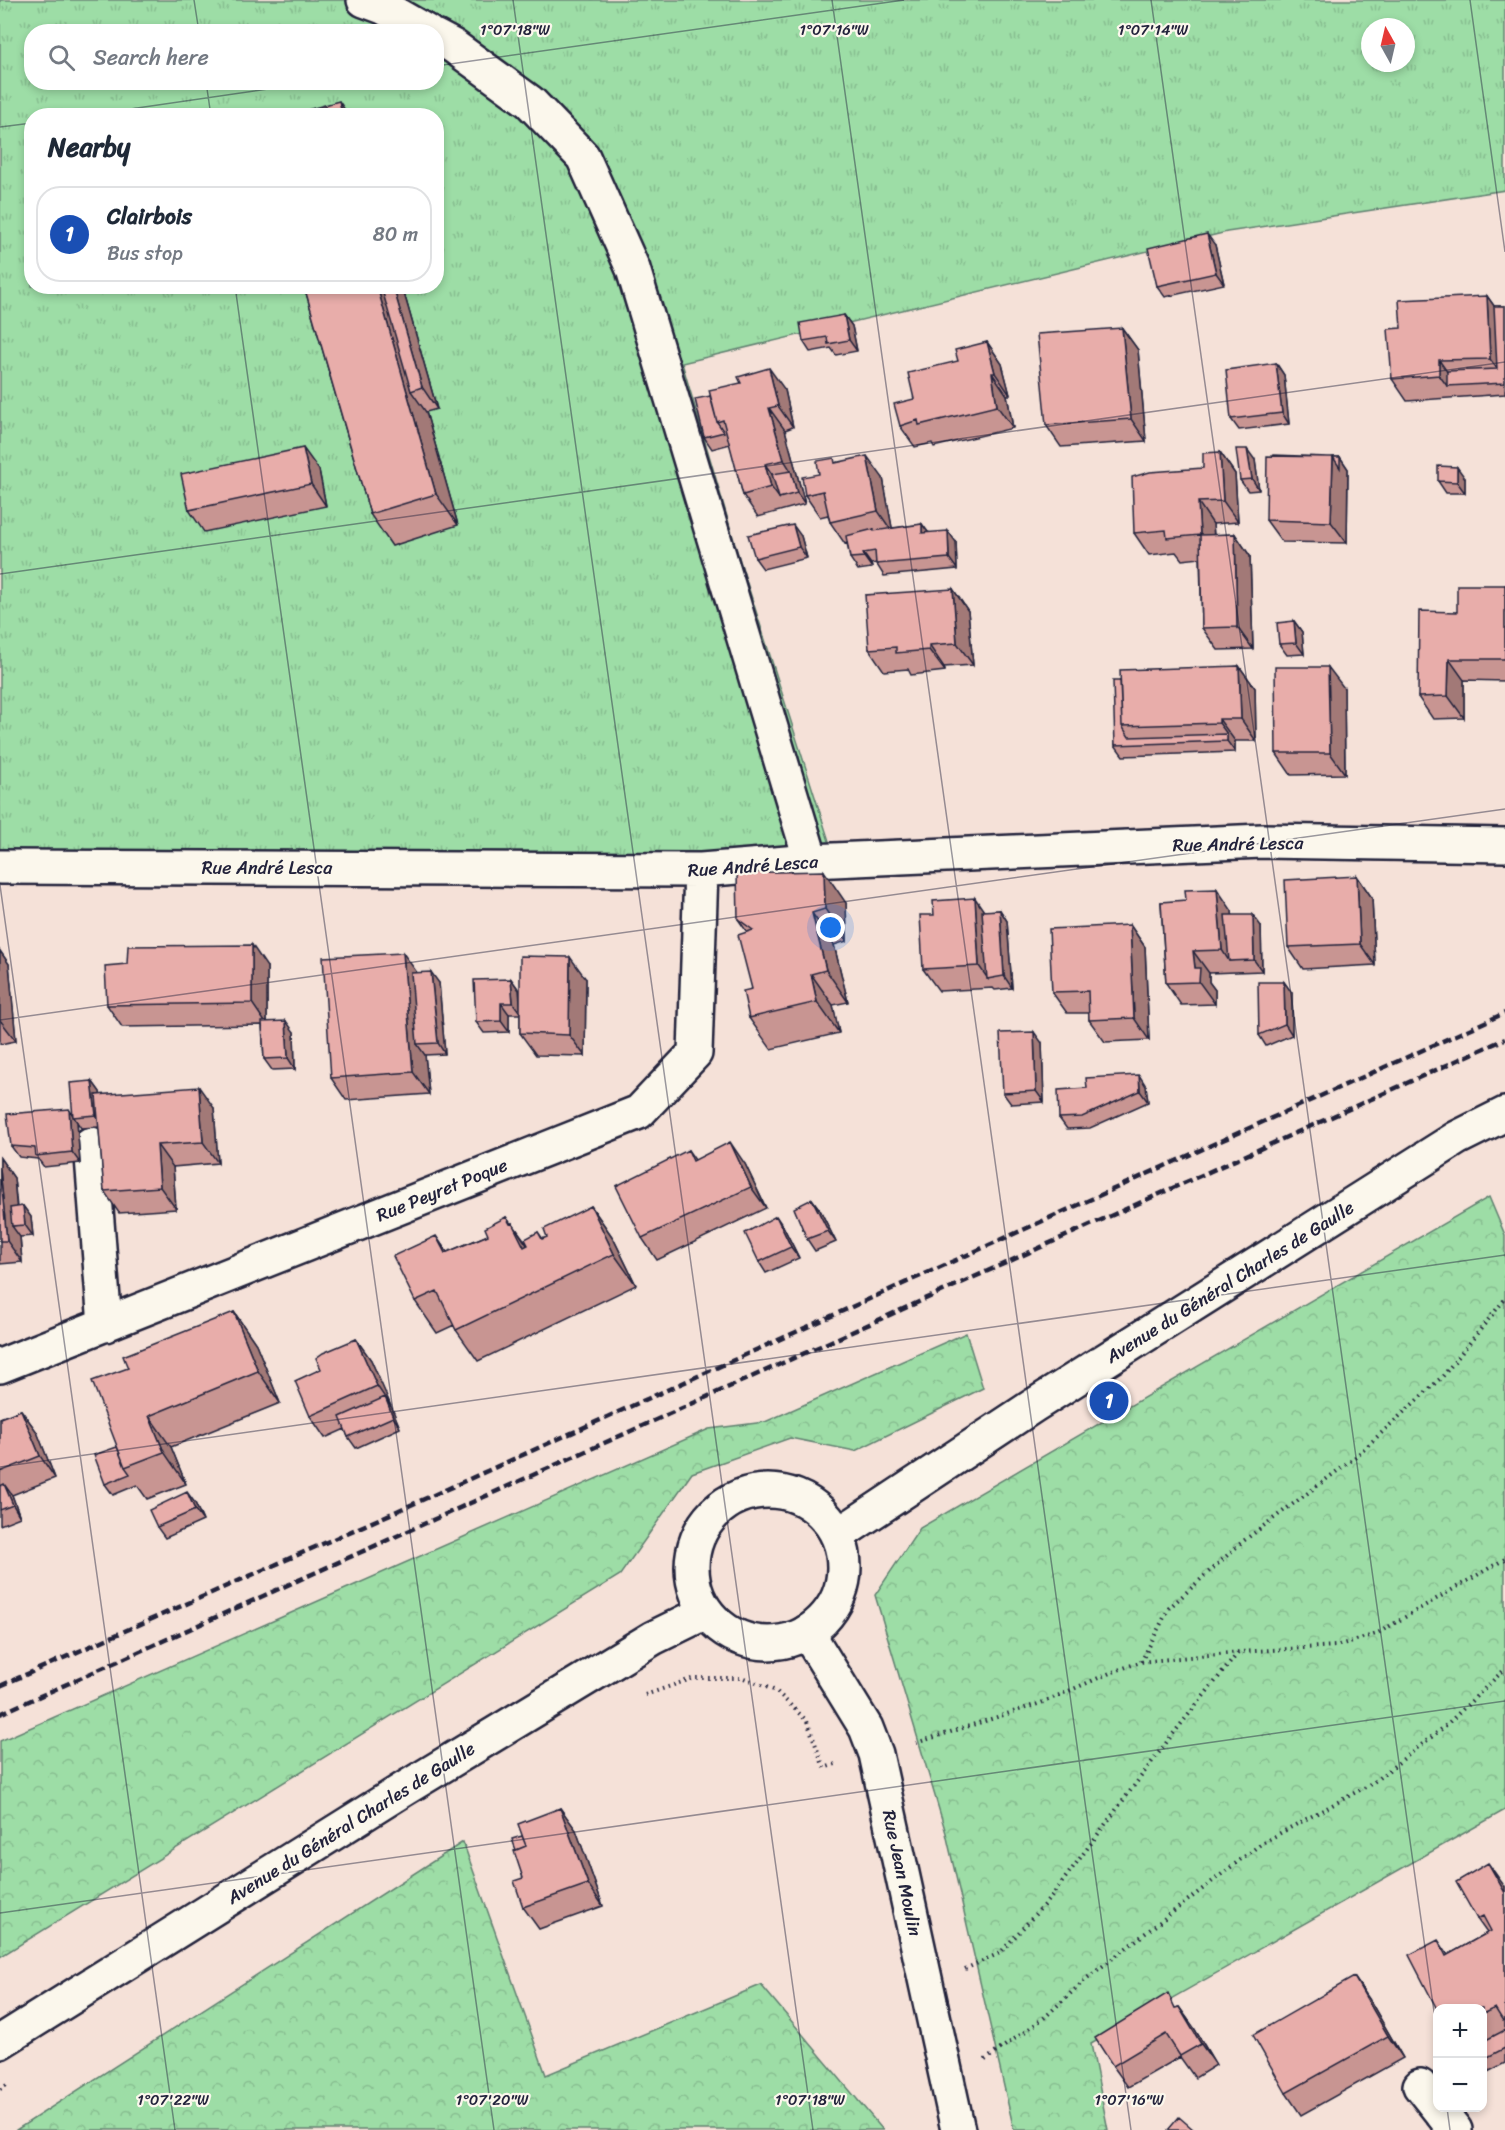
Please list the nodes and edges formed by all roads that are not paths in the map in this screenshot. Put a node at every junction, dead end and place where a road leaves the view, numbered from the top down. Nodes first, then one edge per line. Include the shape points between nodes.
1 (363, 0) edge
2 (413, 24) edge
3 (444, 41) edge
4 (1505, 845) edge
5 (811, 861) junction
6 (0, 867) edge
7 (701, 870) junction
8 (1505, 1114) edge
9 (91, 1144) dead end
10 (105, 1325) junction
11 (0, 1366) edge
12 (838, 1535) junction
13 (706, 1612) junction
14 (807, 1632) junction
15 (0, 2042) edge
16 (1420, 2086) dead end
17 (957, 2130) edge
18 (1455, 2130) edge

1 - 2 street
3 - 5 street via 530,102 583,157 633,269
4 - 5 street, Rue André Lesca via 1262,842
5 - 7 street, Rue André Lesca
6 - 7 street, Rue André Lesca
7 - 10 street, Rue Peyret Poque via 695,1053 639,1112
8 - 12 street, Avenue du Général Charles de Gaulle via 1416,1163
9 - 10 street
10 - 11 street, Rue Peyret Poque
12 - 13 street via 823,1514 802,1499 778,1491 753,1492 729,1502 709,1518 697,1540 692,1564 694,1589
12 - 14 street via 844,1559 843,1585 832,1607
13 - 14 street via 723,1629 745,1640 770,1643
13 - 15 street, Avenue du Général Charles de Gaulle via 653,1638 404,1789
14 - 17 street, Rue Jean Moulin via 866,1728 876,1754
16 - 18 street

